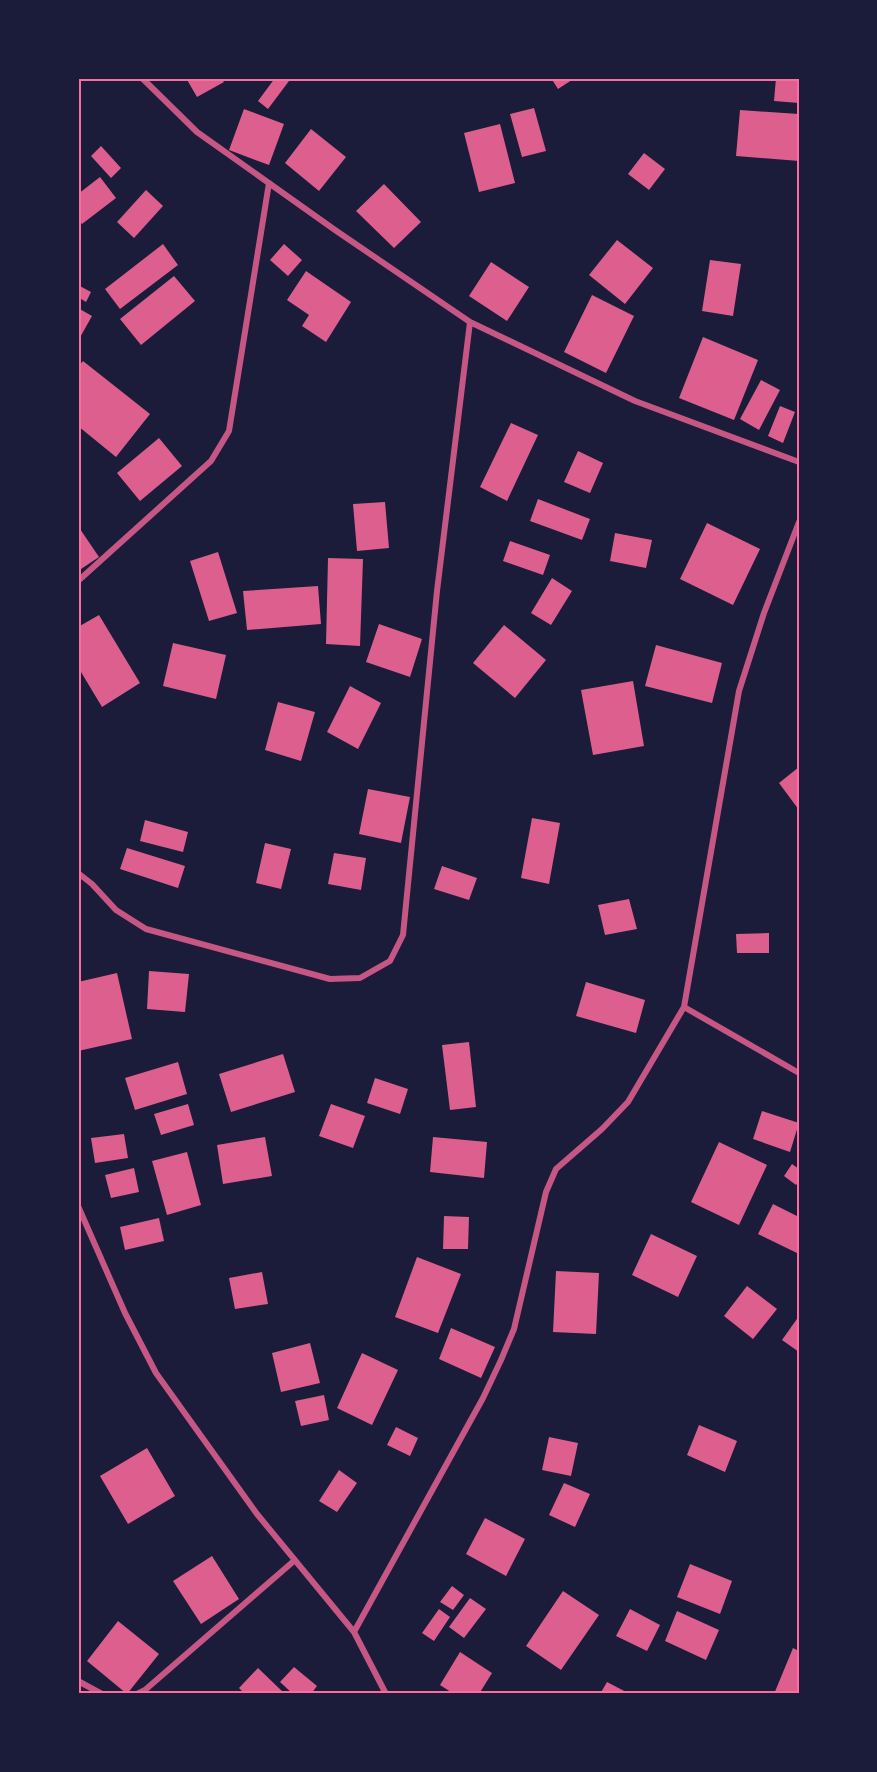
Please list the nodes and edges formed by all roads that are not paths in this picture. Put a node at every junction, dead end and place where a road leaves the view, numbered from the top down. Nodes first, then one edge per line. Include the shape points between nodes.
1 (142, 78) edge
2 (269, 183) junction
3 (470, 322) junction
4 (799, 462) edge
5 (799, 522) edge
6 (78, 581) edge
7 (78, 873) edge
8 (684, 1007) junction
9 (799, 1074) edge
10 (78, 1206) edge
11 (295, 1560) junction
12 (354, 1632) junction
13 (78, 1681) edge
14 (102, 1694) edge
15 (137, 1694) edge
16 (386, 1694) edge

1 - 2 street via 197,132
2 - 3 street
2 - 6 street via 228,431 211,461
3 - 4 street via 635,401
3 - 7 street via 403,935 390,961 360,978 330,979 146,929 116,910
5 - 8 street via 739,691
8 - 9 street
8 - 12 street via 628,1102 556,1169 546,1192 514,1329 501,1360
10 - 11 street via 156,1373 257,1514
11 - 12 street
11 - 15 street
12 - 16 street
13 - 14 street

